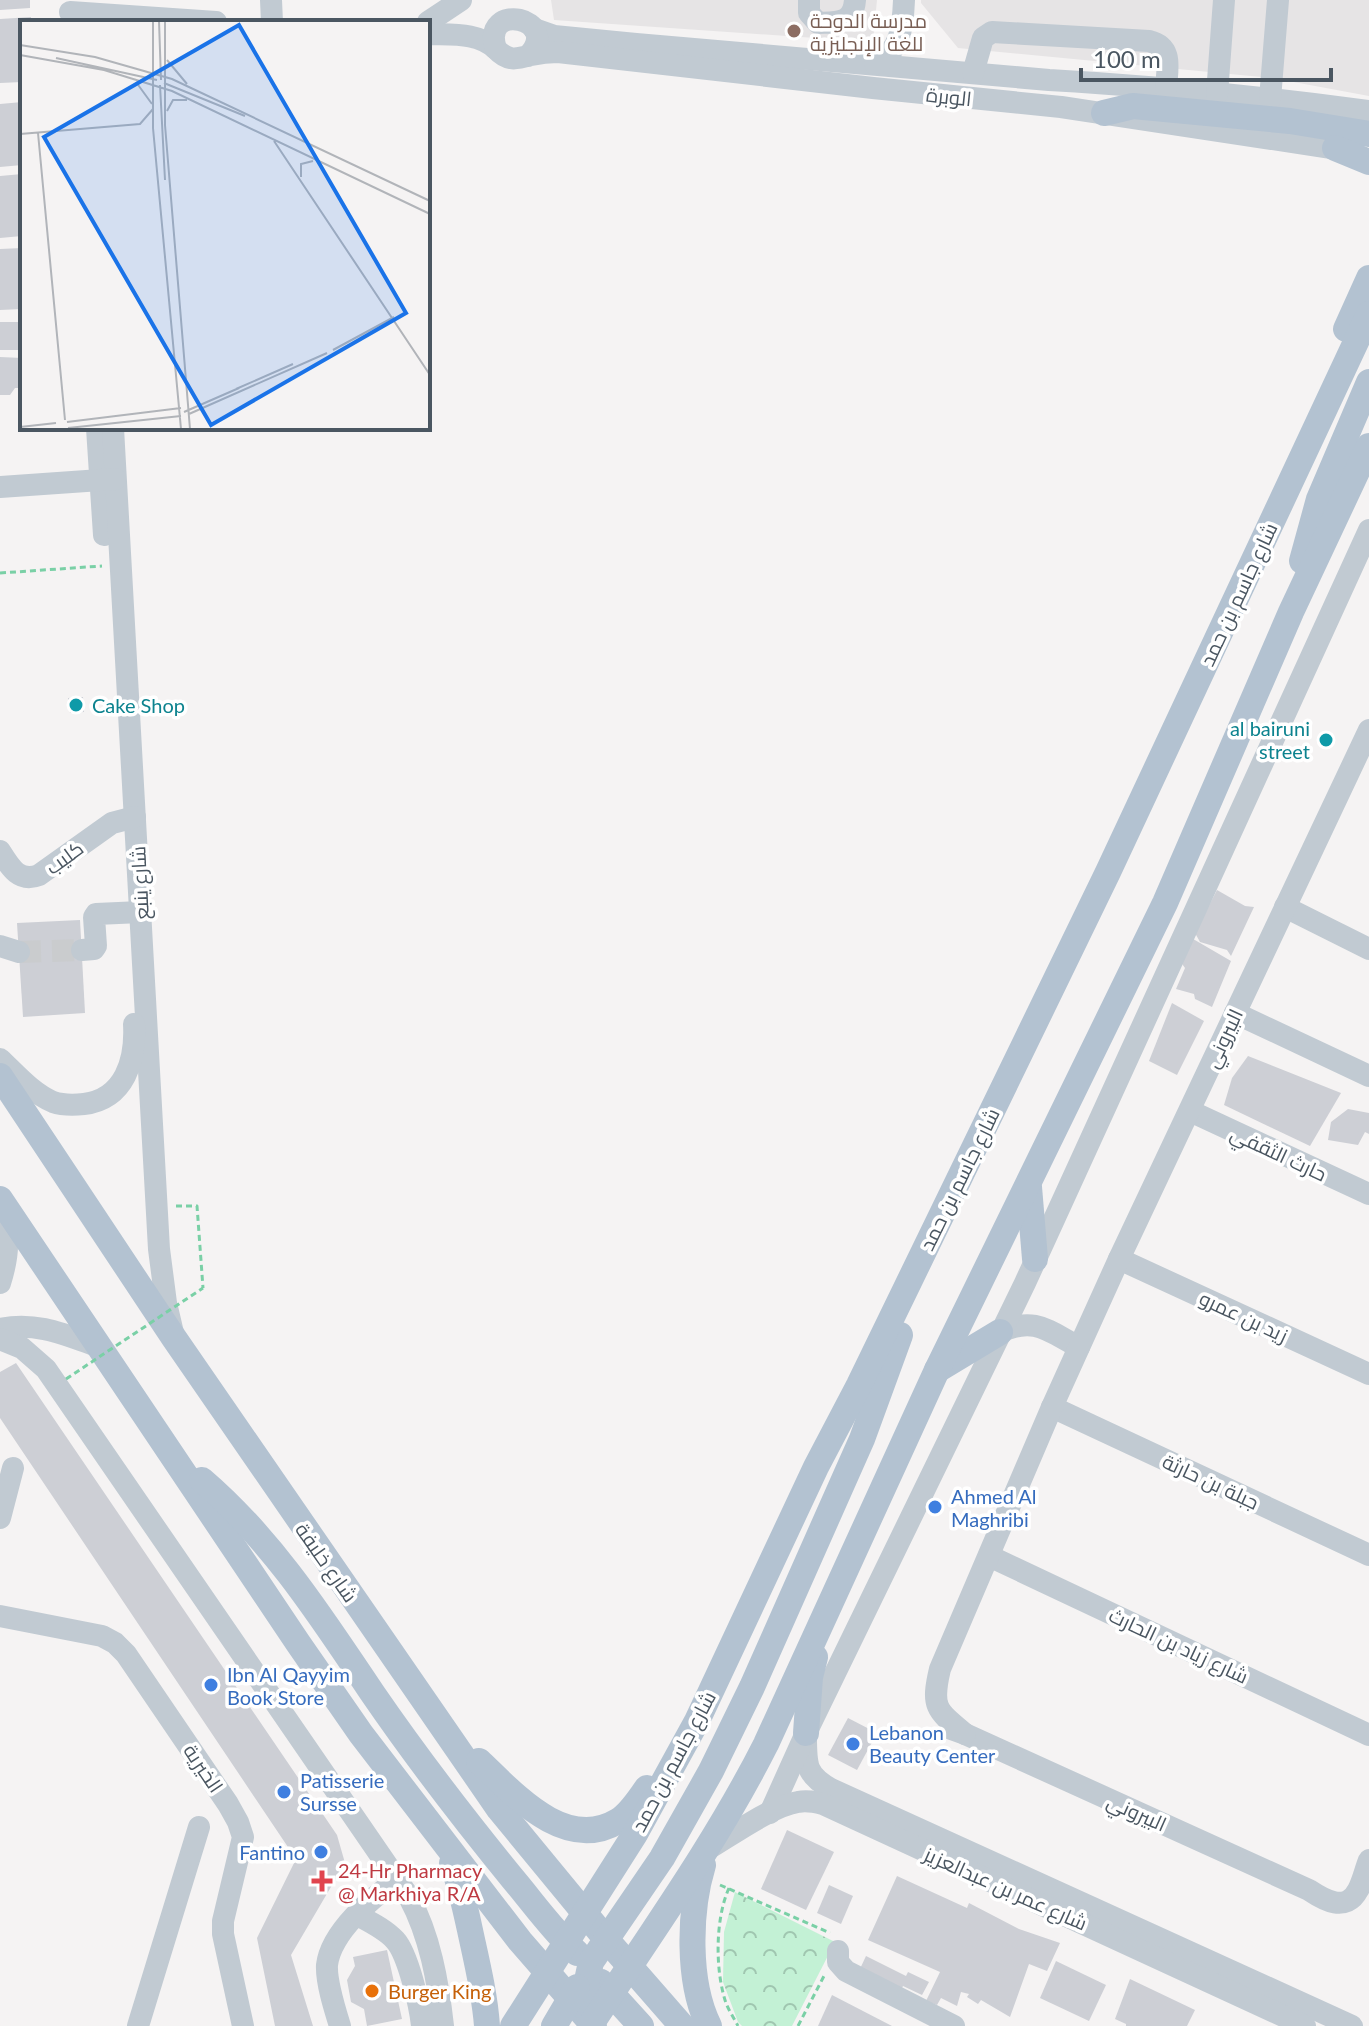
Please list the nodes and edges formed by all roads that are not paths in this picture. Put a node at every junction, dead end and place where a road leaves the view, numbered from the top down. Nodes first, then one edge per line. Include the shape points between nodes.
1 (271, 0) edge
2 (461, 0) edge
3 (809, 0) edge
4 (855, 0) edge
5 (904, 0) edge
6 (1224, 0) edge
7 (1278, 0) edge
8 (170, 9) edge
9 (78, 12) edge
10 (121, 19) edge
11 (209, 20) edge
12 (272, 20) edge
13 (430, 21) edge
14 (512, 21) edge
15 (902, 28) junction
16 (430, 34) edge
17 (528, 56) junction
18 (875, 64) junction
19 (931, 69) junction
20 (973, 73) junction
21 (1166, 89) junction
22 (1217, 94) junction
23 (1270, 99) junction
24 (1369, 111) edge
25 (1104, 113) junction
26 (1369, 134) edge
27 (1335, 148) junction
28 (1369, 155) edge
29 (1369, 162) edge
30 (1369, 278) edge
31 (1369, 314) edge
32 (1369, 382) edge
33 (97, 430) edge
34 (113, 430) edge
35 (1369, 446) edge
36 (1302, 458) junction
37 (108, 480) junction
38 (0, 487) edge
39 (1369, 530) edge
40 (1291, 612) junction
41 (123, 724) junction
42 (1369, 730) edge
43 (129, 818) junction
44 (0, 851) edge
45 (1285, 907) junction
46 (135, 912) junction
47 (1369, 949) edge
48 (82, 950) dead end
49 (138, 981) junction
50 (1235, 1013) junction
51 (0, 1059) edge
52 (0, 1076) edge
53 (1369, 1076) edge
54 (1190, 1111) junction
55 (1029, 1186) junction
56 (954, 1189) junction
57 (1369, 1194) edge
58 (1, 1201) edge
59 (1119, 1259) junction
60 (1030, 1271) junction
61 (0, 1283) edge
62 (48, 1328) junction
63 (1043, 1328) junction
64 (0, 1329) edge
65 (1000, 1332) junction
66 (174, 1338) junction
67 (0, 1339) edge
68 (100, 1347) junction
69 (1079, 1347) junction
70 (937, 1370) junction
71 (56, 1374) junction
72 (1369, 1374) edge
73 (1052, 1407) junction
74 (174, 1456) junction
75 (13, 1468) dead end
76 (0, 1518) edge
77 (1369, 1555) edge
78 (989, 1556) junction
79 (829, 1603) junction
80 (0, 1616) edge
81 (697, 1721) junction
82 (441, 1726) junction
83 (806, 1733) junction
84 (1369, 1735) edge
85 (770, 1813) junction
86 (199, 1827) dead end
87 (446, 1845) junction
88 (708, 1849) junction
89 (1367, 1865) edge
90 (398, 1880) junction
91 (584, 1913) junction
92 (357, 1915) junction
93 (606, 1939) junction
94 (838, 1951) road end
95 (1184, 1959) junction
96 (582, 1961) junction
97 (629, 1966) junction
98 (547, 1972) junction
99 (611, 1993) junction
100 (571, 2000) junction
101 (592, 2025) edge
102 (1303, 2025) edge
103 (138, 2026) edge
104 (243, 2026) edge
105 (340, 2026) edge
106 (422, 2026) edge
107 (443, 2026) edge
108 (487, 2026) edge
109 (513, 2026) edge
110 (554, 2026) edge
111 (641, 2026) edge
112 (682, 2026) edge
113 (709, 2026) edge
114 (954, 2026) edge
115 (1352, 2026) edge

1 - 12 street
2 - 13 street
3 - 4 street via 809,13 818,23 849,17
5 - 15 street
6 - 22 street
7 - 23 street
8 - 10 street
8 - 11 street
9 - 10 street
14 - 16 street, الوبرة via 488,42
14 - 17 street via 536,44
14 - 17 street, الوبرة via 507,58
14 - 18 street, الوبرة via 554,36
15 - 18 street via 893,50
15 - 19 street via 913,51
17 - 25 street, الوبرة via 558,52
18 - 19 street, الوبرة
19 - 20 street, الوبرة
20 - 21 street, الوبرة
20 - 21 street via 983,38 997,31 1149,41 1166,52
21 - 22 street, الوبرة
22 - 23 street, الوبرة
23 - 24 street, الوبرة
25 - 26 main road via 1133,106
25 - 27 street, الوبرة
27 - 28 street, الوبرة
27 - 29 main road
30 - 36 main road via 1301,427
31 - 36 main road, شارع جاسم بن حمد
32 - 40 main road via 1319,499
33 - 37 street, شارع ينبع
34 - 37 street, شارع ينبع
35 - 40 main road
36 - 56 main road, شارع جاسم بن حمد
37 - 38 street
37 - 41 street, شارع ينبع
37 - 41 street, شارع ينبع via 106,566
39 - 60 street
40 - 55 main road via 1165,903
41 - 43 street, شارع ينبع
42 - 45 street, البيروني
43 - 44 street, كليب via 112,823 31,878 15,873
43 - 46 street, شارع ينبع
45 - 47 street
45 - 50 street, البيروني
46 - 48 street via 96,914 96,946
46 - 49 street, شارع ينبع
49 - 51 street, شارع ينبع via 132,1059 113,1092 96,1102 55,1103
49 - 66 street, شارع ينبع via 159,1249
50 - 53 street
50 - 54 street, البيروني
52 - 66 main road, شارع خليفة
54 - 57 street, حارث الثقفي
54 - 59 street, البيروني
55 - 60 main road
55 - 70 main road
56 - 81 main road, شارع جاسم بن حمد
56 - 93 main road via 862,1439 752,1687 662,1858
58 - 61 street via 8,1238
58 - 68 main road
59 - 69 street, البيروني
59 - 72 street, زيد بن عمرو
60 - 63 street via 1025,1296
60 - 65 street
62 - 64 street
62 - 68 street
62 - 71 street via 40,1346
63 - 65 street via 1028,1324
63 - 69 street
65 - 70 main road
65 - 83 street
66 - 82 main road, شارع خليفة
67 - 71 street via 22,1348
68 - 74 main road
69 - 73 street, البيروني
70 - 79 main road
71 - 90 street
73 - 77 street, جبلة بن حارثة
73 - 78 street, البيروني
74 - 87 main road via 361,1734
74 - 96 main road via 219,1495 294,1578 424,1765
75 - 76 street
78 - 84 street, شارع زياد بن الحارث
78 - 89 street, البيروني via 936,1686 936,1703 965,1734 1309,1890 1338,1891 1351,1885
79 - 83 main road via 810,1677
79 - 88 main road via 766,1744
80 - 104 street, الخيرية via 85,1631 115,1643 228,1804 243,1837 223,1934
81 - 82 main road via 620,1820 590,1831 564,1828 547,1819
81 - 91 main road, شارع جاسم بن حمد
82 - 91 main road, شارع خليفة via 499,1809
83 - 85 street
83 - 95 street, شارع عمر بن عبدالعزيز via 808,1767 821,1783
85 - 88 street, شارع عمر بن عبدالعزيز
85 - 95 street, شارع عمر بن عبدالعزيز via 807,1801 835,1808 898,1840
86 - 103 street
87 - 98 main road
87 - 108 main road via 468,1919
88 - 97 main road
88 - 113 main road via 695,1909 693,1961
90 - 92 street
90 - 107 street via 425,1930
91 - 93 main road, شارع خليفة
91 - 96 main road via 587,1944
92 - 105 street via 327,1964
92 - 106 street via 386,1932 403,1950
93 - 96 main road
93 - 97 main road, شارع خليفة
94 - 114 street via 838,1962 846,1971
95 - 102 street, شارع عمر بن عبدالعزيز
95 - 115 street, شارع عمر بن عبدالعزيز
96 - 97 main road
96 - 98 main road
96 - 99 main road
96 - 100 main road
96 - 101 main road
97 - 99 main road
97 - 112 main road, شارع خليفة
98 - 100 main road
98 - 109 main road
99 - 101 main road
99 - 111 main road
100 - 101 main road
100 - 110 main road

